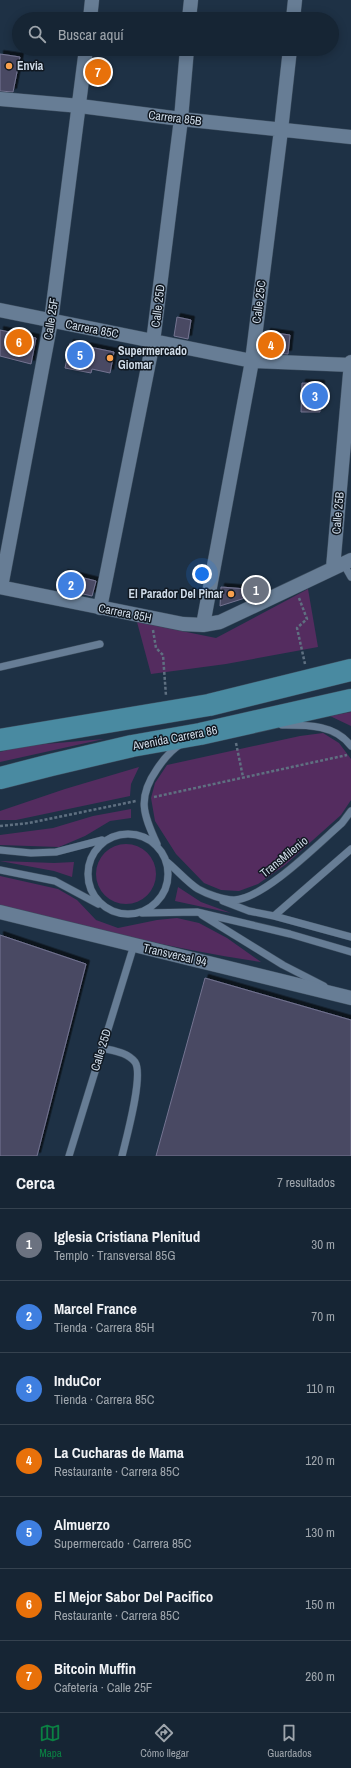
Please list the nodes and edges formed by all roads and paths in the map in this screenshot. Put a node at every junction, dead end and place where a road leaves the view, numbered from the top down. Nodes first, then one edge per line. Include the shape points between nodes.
1 (92, 0) edge
2 (191, 0) edge
3 (295, 0) edge
4 (91, 12) edge
5 (190, 12) edge
6 (294, 12) edge
7 (85, 56) edge
8 (186, 56) edge
9 (289, 56) edge
10 (0, 99) edge
11 (80, 106) junction
12 (181, 119) junction
13 (281, 130) junction
14 (351, 137) edge
15 (0, 310) edge
16 (51, 321) junction
17 (153, 342) junction
18 (252, 361) junction
19 (351, 364) edge
20 (342, 564) edge
21 (351, 577) edge
22 (1, 587) edge
23 (295, 587) junction
24 (100, 608) junction
25 (151, 618) junction
26 (203, 625) junction
27 (100, 644) dead end
28 (312, 663) dead end
29 (305, 664) junction
30 (298, 666) dead end
31 (0, 667) edge
32 (351, 670) edge
33 (174, 694) dead end
34 (166, 696) junction
35 (158, 697) dead end
36 (351, 700) edge
37 (235, 726) junction
38 (200, 734) junction
39 (4, 738) edge
40 (351, 746) edge
41 (351, 754) edge
42 (243, 777) junction
43 (0, 778) edge
44 (144, 799) junction
45 (351, 812) edge
46 (0, 826) edge
47 (109, 837) junction
48 (351, 849) edge
49 (0, 850) edge
50 (160, 850) junction
51 (166, 861) junction
52 (0, 870) edge
53 (198, 889) junction
54 (104, 907) junction
55 (0, 912) edge
56 (197, 912) junction
57 (140, 913) junction
58 (274, 916) junction
59 (351, 937) edge
60 (134, 945) junction
61 (351, 952) edge
62 (347, 997) edge
63 (102, 1048) junction
64 (69, 1156) edge
65 (122, 1156) edge

1 - 4 street
2 - 5 street
3 - 6 street
7 - 11 street, Calle 25F
8 - 12 street, Calle 25D
9 - 13 street, Calle 25C
10 - 11 street, Carrera 85B
11 - 12 street, Carrera 85B
11 - 16 street, Calle 25F
12 - 13 street, Carrera 85B
12 - 17 street, Calle 25D
13 - 14 street, Carrera 85B
13 - 18 street, Calle 25C
15 - 16 street, Carrera 85C
16 - 17 street, Carrera 85C
16 - 22 street, Calle 25F
17 - 18 street, Carrera 85C
17 - 24 street, Calle 25D
18 - 19 street, Carrera 85C
18 - 26 street, Calle 25C
19 - 20 street, Calle 25B
20 - 21 lane
20 - 23 street, Carrera 85H
22 - 24 street, Carrera 85H
23 - 26 street, Carrera 85H via 220,622
23 - 29 path via 307,619 297,628
24 - 25 street, Carrera 85H
25 - 26 street, Carrera 85H
25 - 34 path via 156,648 163,655
27 - 31 lane
28 - 29 path
29 - 30 path
32 - 39 main road via 210,705
33 - 34 path
34 - 35 path
36 - 37 main road, Avenida Carrera 86
37 - 38 main road, Avenida Carrera 86
37 - 40 lane via 312,725 332,731 348,741
37 - 42 path
38 - 43 main road, Avenida Carrera 86 via 132,746
38 - 44 lane via 177,746 162,761 148,782
41 - 42 path
42 - 44 path
44 - 46 path via 29,823
44 - 50 lane via 149,827
45 - 53 lane, TransMilenio via 342,823 275,881 252,895 234,900
47 - 49 lane via 86,846 56,852
47 - 50 lane via 123,833 137,834 150,840
47 - 54 lane via 98,845 90,857 87,870 88,884 94,897
48 - 58 lane
50 - 51 lane
51 - 53 lane, TransMilenio
51 - 57 lane via 168,874 161,898 152,907
52 - 54 lane via 55,881
53 - 58 lane, TransMilenio via 232,905
54 - 57 lane via 115,913
55 - 60 street, Transversal 94
56 - 57 lane
56 - 61 lane via 290,934
56 - 62 lane via 282,965
58 - 59 lane, TransMilenio
60 - 62 street, Transversal 94
60 - 63 lane, Calle 25D
63 - 64 lane, Calle 25D
63 - 65 lane via 126,1054 136,1063 138,1079

